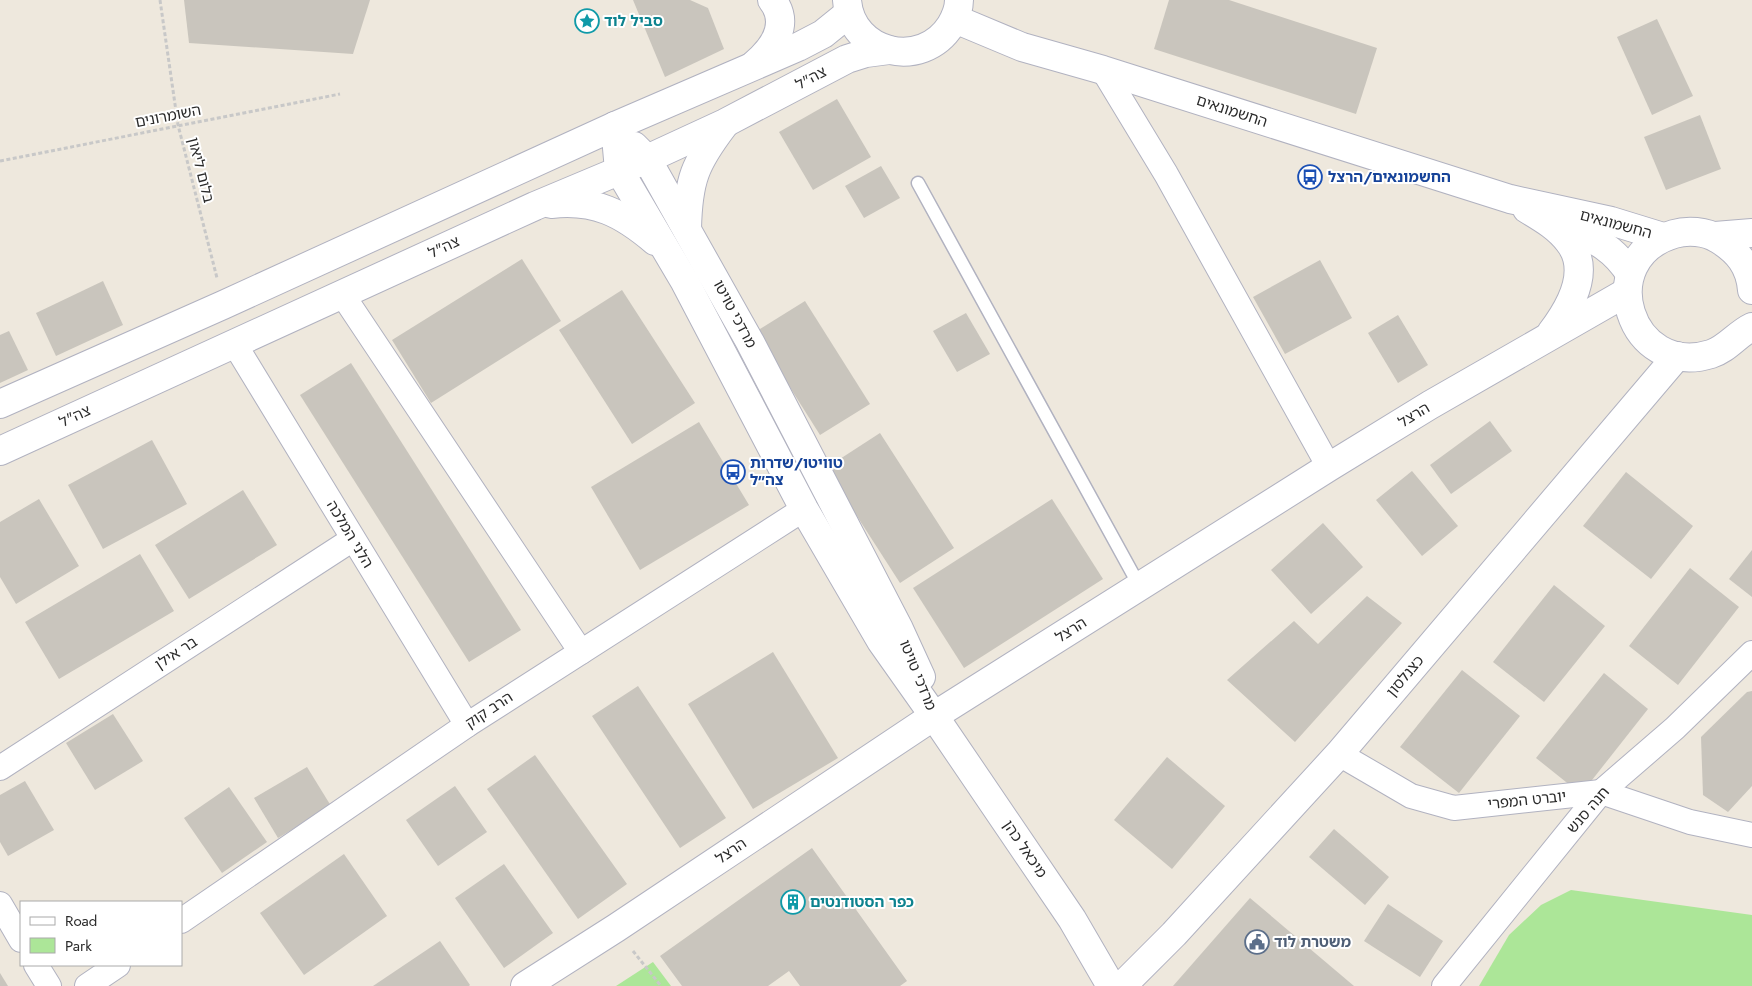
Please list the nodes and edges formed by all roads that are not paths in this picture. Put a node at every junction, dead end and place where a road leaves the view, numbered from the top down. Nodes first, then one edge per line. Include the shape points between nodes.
1 (772, 0) edge
2 (845, 4) edge
3 (957, 10) edge
4 (889, 50) junction
5 (751, 68) junction
6 (1103, 70) junction
7 (725, 123) junction
8 (615, 126) junction
9 (647, 159) junction
10 (619, 170) junction
11 (918, 183) dead end
12 (1510, 200) junction
13 (534, 206) junction
14 (687, 228) junction
15 (1752, 233) edge
16 (1715, 236) junction
17 (1663, 237) junction
18 (666, 250) junction
19 (1628, 283) junction
20 (1752, 290) edge
21 (342, 294) junction
22 (1752, 302) edge
23 (1746, 330) edge
24 (1549, 335) junction
25 (234, 343) junction
26 (1677, 356) junction
27 (0, 404) edge
28 (0, 451) edge
29 (1328, 467) junction
30 (804, 509) junction
31 (353, 539) junction
32 (1140, 587) junction
33 (580, 652) junction
34 (1752, 653) edge
35 (934, 716) junction
36 (467, 724) junction
37 (1339, 754) junction
38 (0, 768) edge
39 (1600, 792) junction
40 (1752, 835) edge
41 (0, 904) edge
42 (182, 920) edge
43 (20, 938) edge
44 (37, 966) edge
45 (117, 966) edge
46 (48, 986) edge
47 (87, 986) edge
48 (525, 986) edge
49 (1111, 986) edge
50 (1122, 986) edge
51 (1444, 986) edge

1 - 5 street via 780,16 777,38
2 - 4 street via 863,35 875,45
2 - 5 street via 823,34
3 - 4 street, צה"ל via 946,33 934,43 920,50
3 - 6 street, החשמונאים via 1022,47
4 - 7 street, צה"ל via 847,59
5 - 8 street
6 - 12 street, החשמונאים
6 - 29 street via 1166,174
7 - 9 street, צה"ל
7 - 14 street via 700,159 692,181
8 - 9 street, מרדכי טויטו
8 - 10 street, מרדכי טויטו
8 - 27 street
9 - 10 street, צה"ל
9 - 14 street, מרדכי טויטו
10 - 13 street, צה"ל
10 - 18 street, מרדכי טויטו
11 - 32 lane
12 - 17 street, החשמונאים via 1611,221
12 - 19 street, החשמונאים via 1603,244 1621,260
12 - 24 street via 1560,232 1570,243 1577,259 1580,272 1573,296
13 - 18 street via 566,202 594,205 620,215
13 - 21 street, צה"ל
14 - 35 street, מרדכי טויטו via 899,629 921,675
15 - 16 street
16 - 17 street via 1680,232
16 - 20 street via 1744,261
17 - 19 street via 1648,246 1637,259
18 - 30 street, מרדכי טויטו
19 - 24 street, הרצל
19 - 26 street via 1629,309 1635,326 1660,350
21 - 25 street, צה"ל
21 - 33 street
22 - 23 street
23 - 26 street via 1712,354
24 - 29 street, הרצל
25 - 28 street, צה"ל
25 - 31 street, הלני המלכה
26 - 37 street, כצנלסון
29 - 32 street, הרצל
30 - 33 street, הרב קוק
30 - 35 street, מרדכי טויטו via 881,641
31 - 36 street, הלני המלכה
31 - 38 street, בר אילן
32 - 35 street, הרצל
33 - 36 street, הרב קוק
34 - 39 street, חנה סנש via 1675,728
35 - 48 street, הרצל
35 - 49 street, מיכאל כהן via 1072,919
36 - 42 street, הרב קוק
37 - 39 street, יוברט המפרי via 1411,796 1454,808
37 - 50 street, כצנלסון
39 - 40 street, יוברט המפרי via 1690,822
39 - 51 street, חנה סנש
41 - 43 street
44 - 46 street
45 - 47 street

